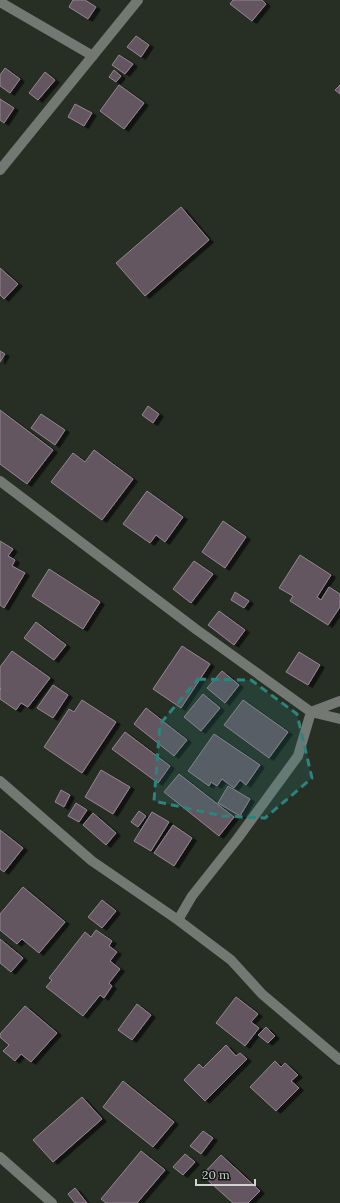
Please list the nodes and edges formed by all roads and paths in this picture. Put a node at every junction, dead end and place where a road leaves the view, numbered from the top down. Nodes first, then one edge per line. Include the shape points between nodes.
1 (138, 0) edge
2 (0, 2) edge
3 (93, 56) junction
4 (0, 170) edge
5 (0, 481) edge
6 (340, 701) edge
7 (311, 712) junction
8 (340, 719) edge
9 (0, 781) edge
10 (178, 920) junction
11 (340, 1060) edge
12 (0, 1157) edge
13 (52, 1203) edge

1 - 3 street
2 - 3 street
3 - 4 street
5 - 7 street via 197,630
6 - 7 street
7 - 8 street
7 - 10 street via 298,756 192,896
9 - 10 street via 92,861
10 - 11 street via 231,960 262,994
12 - 13 street

